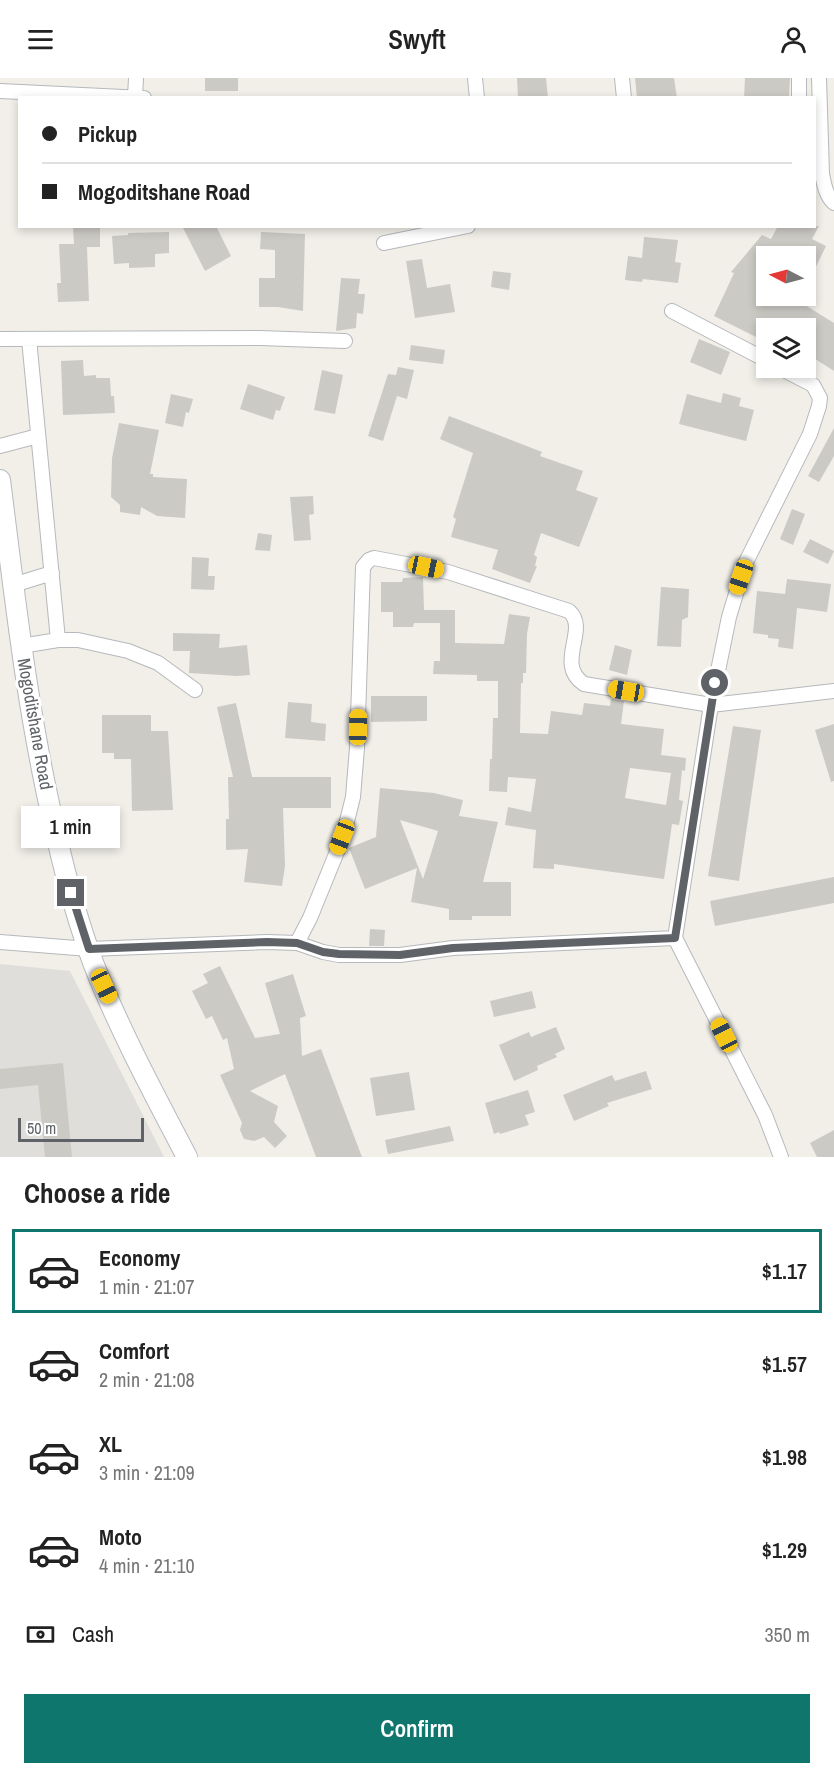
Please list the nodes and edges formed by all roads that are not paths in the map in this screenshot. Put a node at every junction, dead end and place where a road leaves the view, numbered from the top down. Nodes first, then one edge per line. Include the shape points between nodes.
1 (136, 78) edge
2 (476, 78) edge
3 (622, 78) edge
4 (799, 78) edge
5 (819, 78) edge
6 (0, 91) edge
7 (116, 96) edge
8 (139, 96) edge
9 (477, 96) edge
10 (624, 96) edge
11 (799, 96) edge
12 (834, 203) edge
13 (458, 228) edge
14 (384, 243) dead end
15 (672, 311) dead end
16 (0, 339) edge
17 (29, 339) junction
18 (345, 341) dead end
19 (756, 355) edge
20 (799, 378) edge
21 (38, 436) junction
22 (0, 446) edge
23 (0, 480) edge
24 (52, 573) junction
25 (13, 585) junction
26 (58, 640) junction
27 (21, 646) junction
28 (195, 690) dead end
29 (834, 691) edge
30 (711, 705) junction
31 (675, 938) junction
32 (0, 942) edge
33 (297, 943) junction
34 (89, 949) junction
35 (187, 1157) edge
36 (782, 1157) edge

1 - 8 street
2 - 9 street
3 - 10 street
4 - 11 street
5 - 12 street via 822,174
6 - 7 street
13 - 14 street
15 - 19 street
16 - 17 street
17 - 18 street
17 - 21 street
20 - 30 street via 813,385 820,398 819,406 810,434 745,564 729,617
21 - 22 street
21 - 24 street
23 - 25 main road, Mogoditshane Road
24 - 25 street
24 - 26 street
25 - 27 main road, Mogoditshane Road
26 - 27 street
26 - 28 street via 78,640 128,651 158,663
27 - 34 main road, Mogoditshane Road via 50,812
29 - 30 street
30 - 31 street
30 - 33 street via 577,680 571,665 576,623 569,611 448,572 381,557 369,560 363,567 353,797 342,837
31 - 33 street via 453,948 400,955 339,954
31 - 36 street via 765,1115
32 - 34 street
33 - 34 street
34 - 35 main road, Mogoditshane Road via 150,1087

